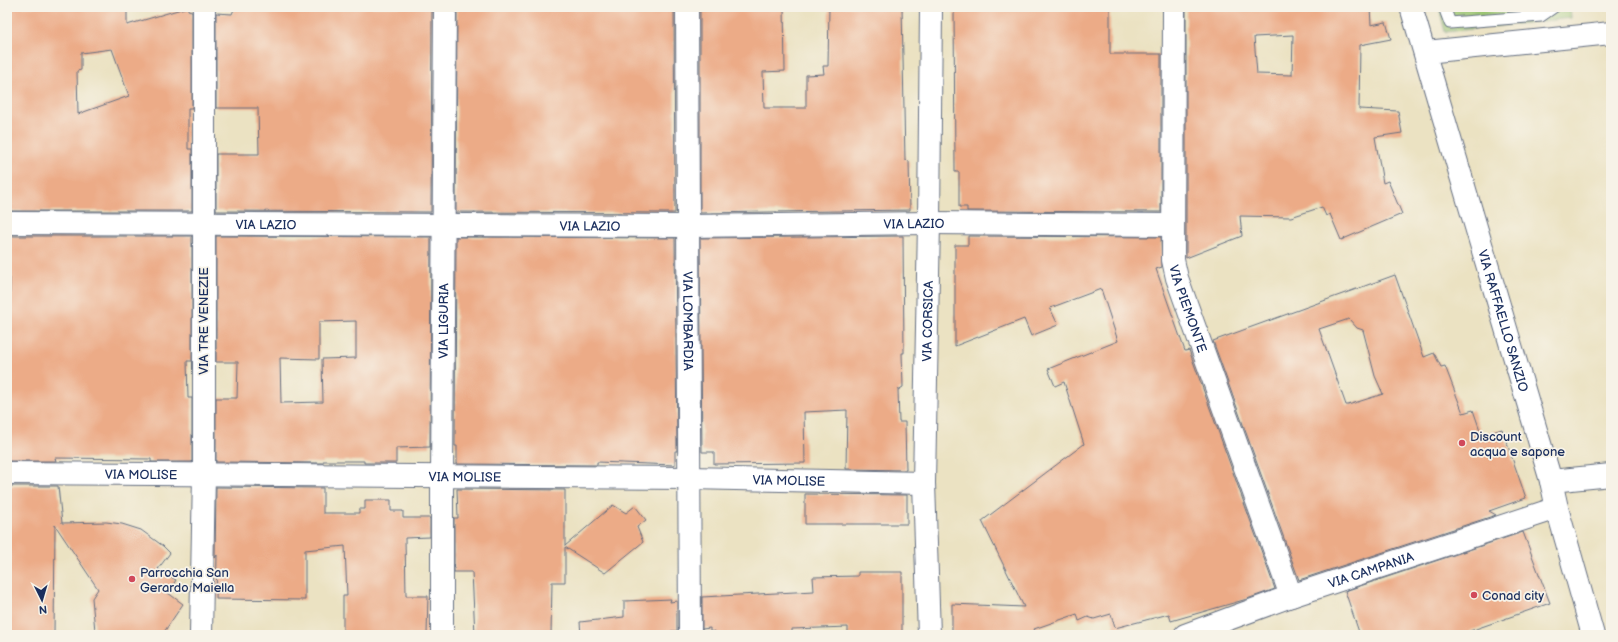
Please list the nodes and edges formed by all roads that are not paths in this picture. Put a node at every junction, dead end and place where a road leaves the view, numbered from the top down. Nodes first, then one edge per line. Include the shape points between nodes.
1 (204, 7) edge
2 (445, 7) edge
3 (687, 7) edge
4 (931, 7) edge
5 (1174, 7) edge
6 (1412, 7) edge
7 (1444, 7) edge
8 (1554, 7) edge
9 (1611, 33) edge
10 (1426, 52) junction
11 (7, 223) edge
12 (929, 223) junction
13 (203, 224) junction
14 (444, 225) junction
15 (1172, 225) junction
16 (687, 226) junction
17 (7, 473) edge
18 (204, 474) junction
19 (1611, 475) edge
20 (442, 477) junction
21 (690, 478) junction
22 (1551, 481) junction
23 (924, 483) junction
24 (1557, 508) junction
25 (1291, 596) junction
26 (201, 635) edge
27 (442, 635) edge
28 (690, 635) edge
29 (929, 635) edge
30 (1185, 635) edge
31 (1593, 635) edge

1 - 13 street, VIA TRE VENEZIE
2 - 14 street, VIA LIGURIA
3 - 16 street, VIA LOMBARDIA
4 - 12 street, VIA CORSICA
5 - 15 street, VIA PIEMONTE
6 - 10 street, VIA RAFFAELLO SANZIO
7 - 8 lane via 1450,23 1541,16
9 - 10 street
10 - 22 street, VIA RAFFAELLO SANZIO
11 - 13 street, VIA LAZIO
12 - 15 street, VIA LAZIO
12 - 16 street, VIA LAZIO
12 - 23 street, VIA CORSICA
13 - 14 street, VIA LAZIO
13 - 18 street, VIA TRE VENEZIE
14 - 16 street, VIA LAZIO
14 - 20 street, VIA LIGURIA
15 - 25 street, VIA PIEMONTE via 1173,260 1177,278
16 - 21 street, VIA LOMBARDIA
17 - 18 street, VIA MOLISE
18 - 20 street, VIA MOLISE
18 - 26 street, VIA TRE VENEZIE
19 - 22 street
20 - 21 street, VIA MOLISE
20 - 27 street, VIA LIGURIA
21 - 23 street, VIA MOLISE
21 - 28 street, VIA LOMBARDIA
22 - 24 street, VIA RAFFAELLO SANZIO
23 - 29 street, VIA CORSICA
24 - 25 street, VIA CAMPANIA
24 - 31 street, VIA RAFFAELLO SANZIO
25 - 30 street, VIA CAMPANIA

